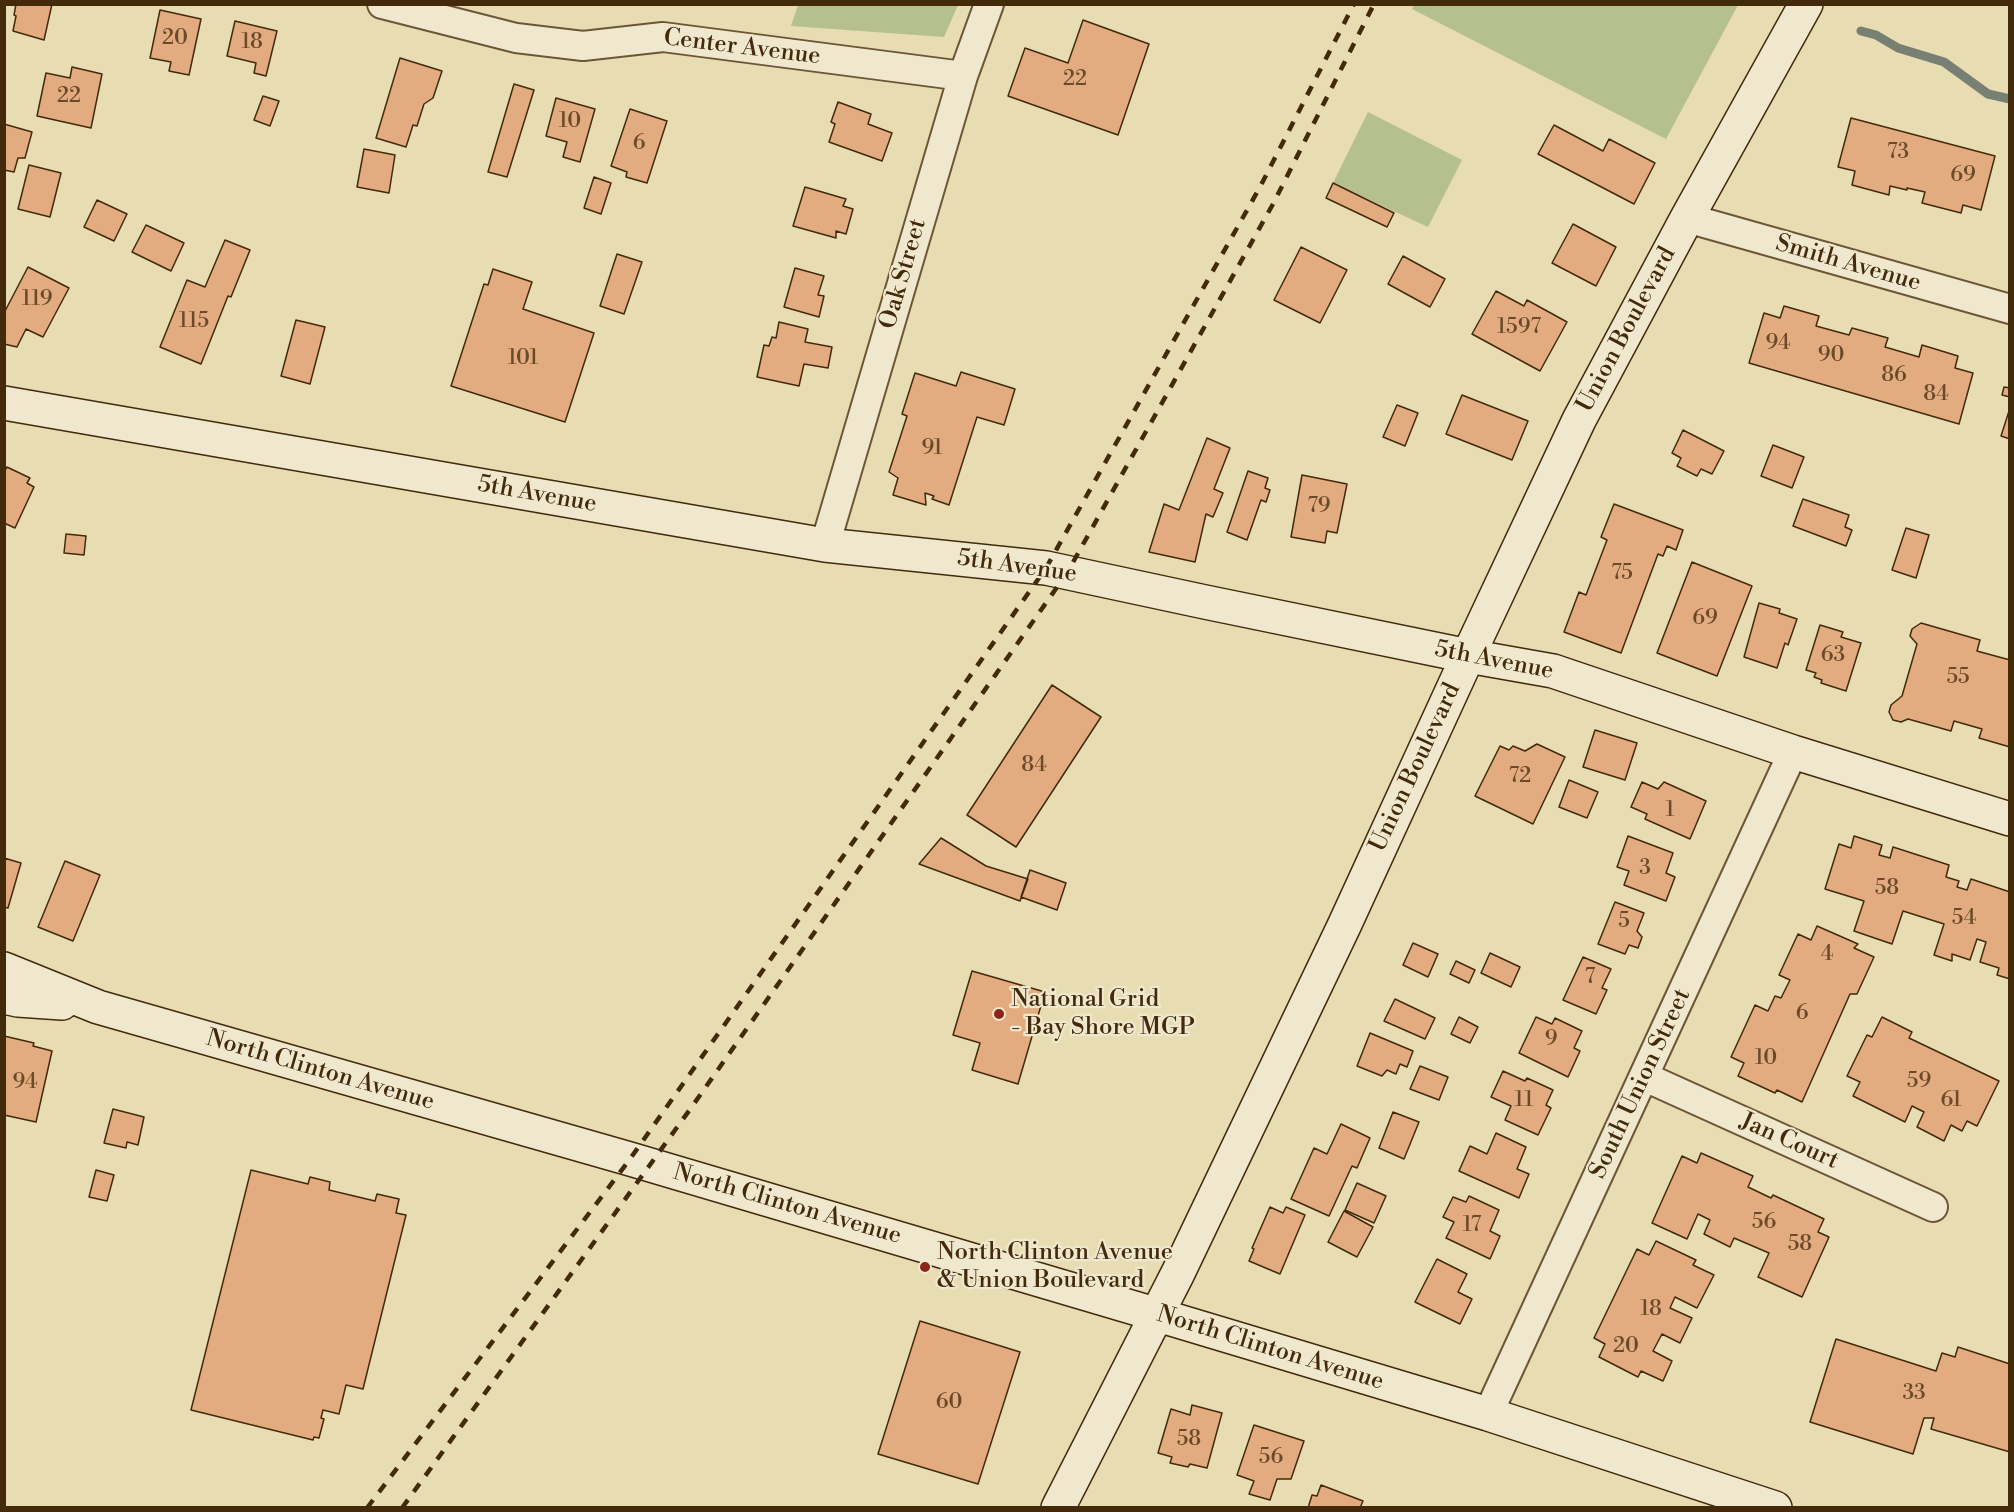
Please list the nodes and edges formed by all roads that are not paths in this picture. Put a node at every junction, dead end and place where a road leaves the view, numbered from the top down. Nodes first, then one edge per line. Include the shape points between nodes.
1 (382, 4) edge
2 (989, 4) edge
3 (1806, 4) edge
4 (963, 76) junction
5 (1687, 218) junction
6 (2010, 309) edge
7 (4, 403) edge
8 (825, 545) junction
9 (1468, 656) junction
10 (1793, 752) junction
11 (2010, 819) edge
12 (4, 969) edge
13 (4, 997) edge
14 (93, 1006) junction
15 (1645, 1077) junction
16 (1933, 1206) dead end
17 (1158, 1315) junction
18 (1488, 1414) junction
19 (1716, 1499) edge
20 (1058, 1508) edge
21 (1775, 1508) edge

1 - 4 street, Center Avenue via 516,38 583,46 663,37
2 - 4 street, Oak Street
3 - 5 main road, Union Boulevard
4 - 8 street, Oak Street
5 - 6 street, Smith Avenue
5 - 9 main road, Union Boulevard via 1580,420
7 - 8 main road, 5th Avenue
8 - 9 main road, 5th Avenue via 1046,568
9 - 10 main road, 5th Avenue via 1553,670
9 - 17 main road, Union Boulevard
10 - 11 main road, 5th Avenue
10 - 15 street, South Union Street
12 - 14 main road, North Clinton Avenue
13 - 14 main road
14 - 17 main road, North Clinton Avenue
15 - 16 street, Jan Court
15 - 18 street, South Union Street
17 - 18 main road, North Clinton Avenue
17 - 20 main road, Union Boulevard
18 - 19 main road, North Clinton Avenue
19 - 21 main road, North Clinton Avenue

